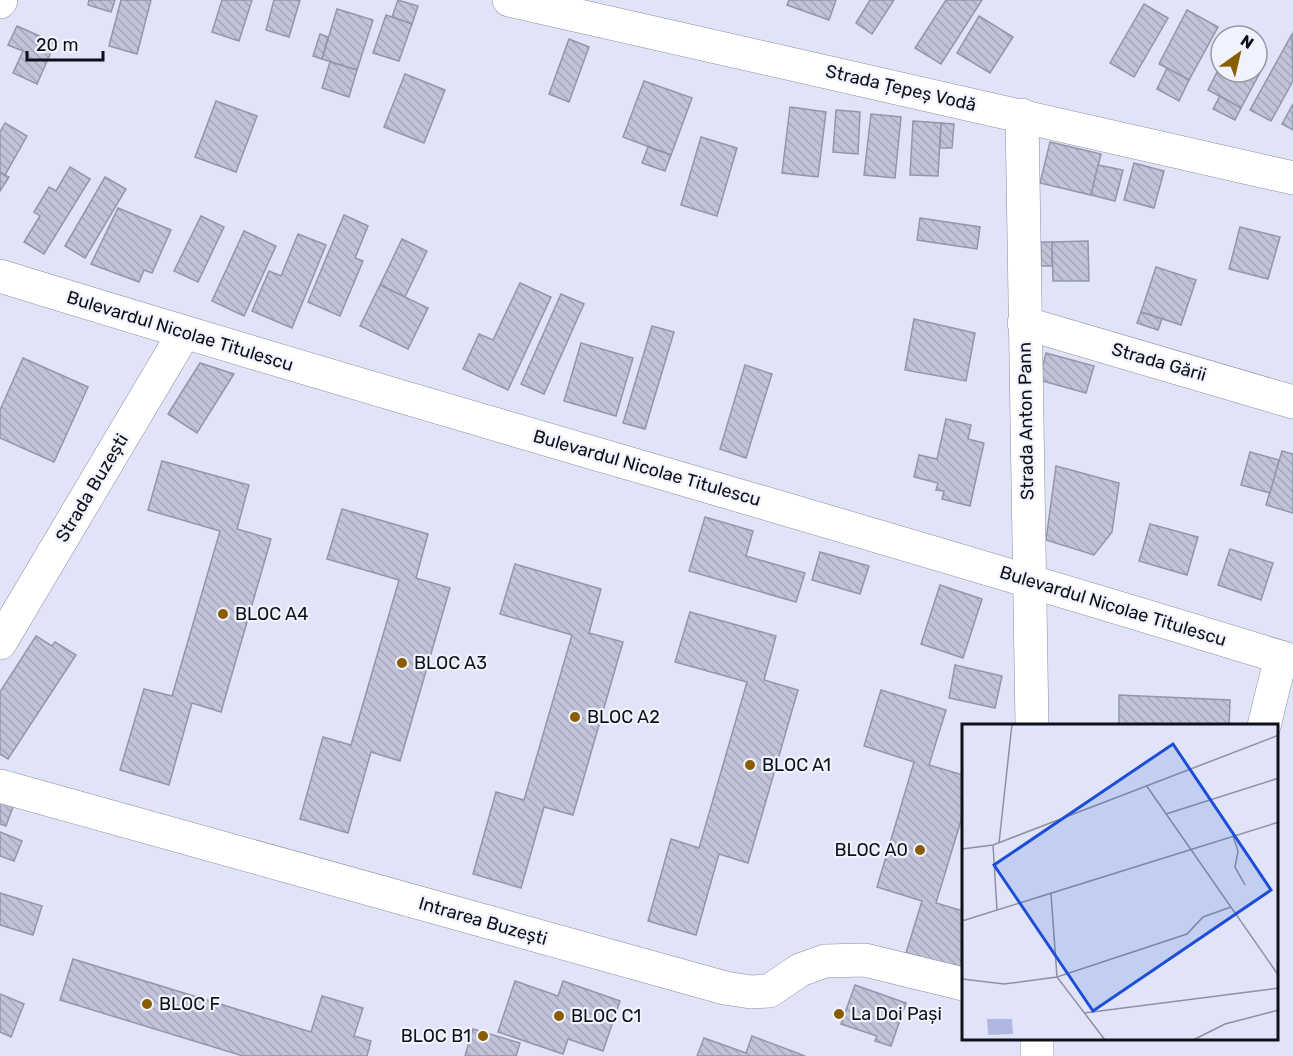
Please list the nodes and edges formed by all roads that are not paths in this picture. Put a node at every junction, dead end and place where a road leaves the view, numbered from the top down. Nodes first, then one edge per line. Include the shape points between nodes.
1 (509, 0) edge
2 (1022, 115) junction
3 (1293, 178) edge
4 (0, 276) edge
5 (1024, 323) junction
6 (184, 333) junction
7 (1293, 402) edge
8 (1030, 580) junction
9 (0, 643) edge
10 (1287, 659) edge
11 (1032, 724) edge
12 (1265, 724) edge
13 (0, 786) edge
14 (962, 984) edge

1 - 2 street, Strada Țepeș Vodă
2 - 3 street, Strada Țepeș Vodă
2 - 5 street, Strada Anton Pann
4 - 6 street, Bulevardul Nicolae Titulescu
5 - 7 street, Strada Gării
5 - 8 street, Strada Anton Pann
6 - 8 street, Bulevardul Nicolae Titulescu
6 - 9 street, Strada Buzești
8 - 10 street, Bulevardul Nicolae Titulescu
8 - 11 street, Strada Anton Pann
10 - 12 street
13 - 14 street, Intrarea Buzești via 725,988 769,991 800,970 825,960 866,960

